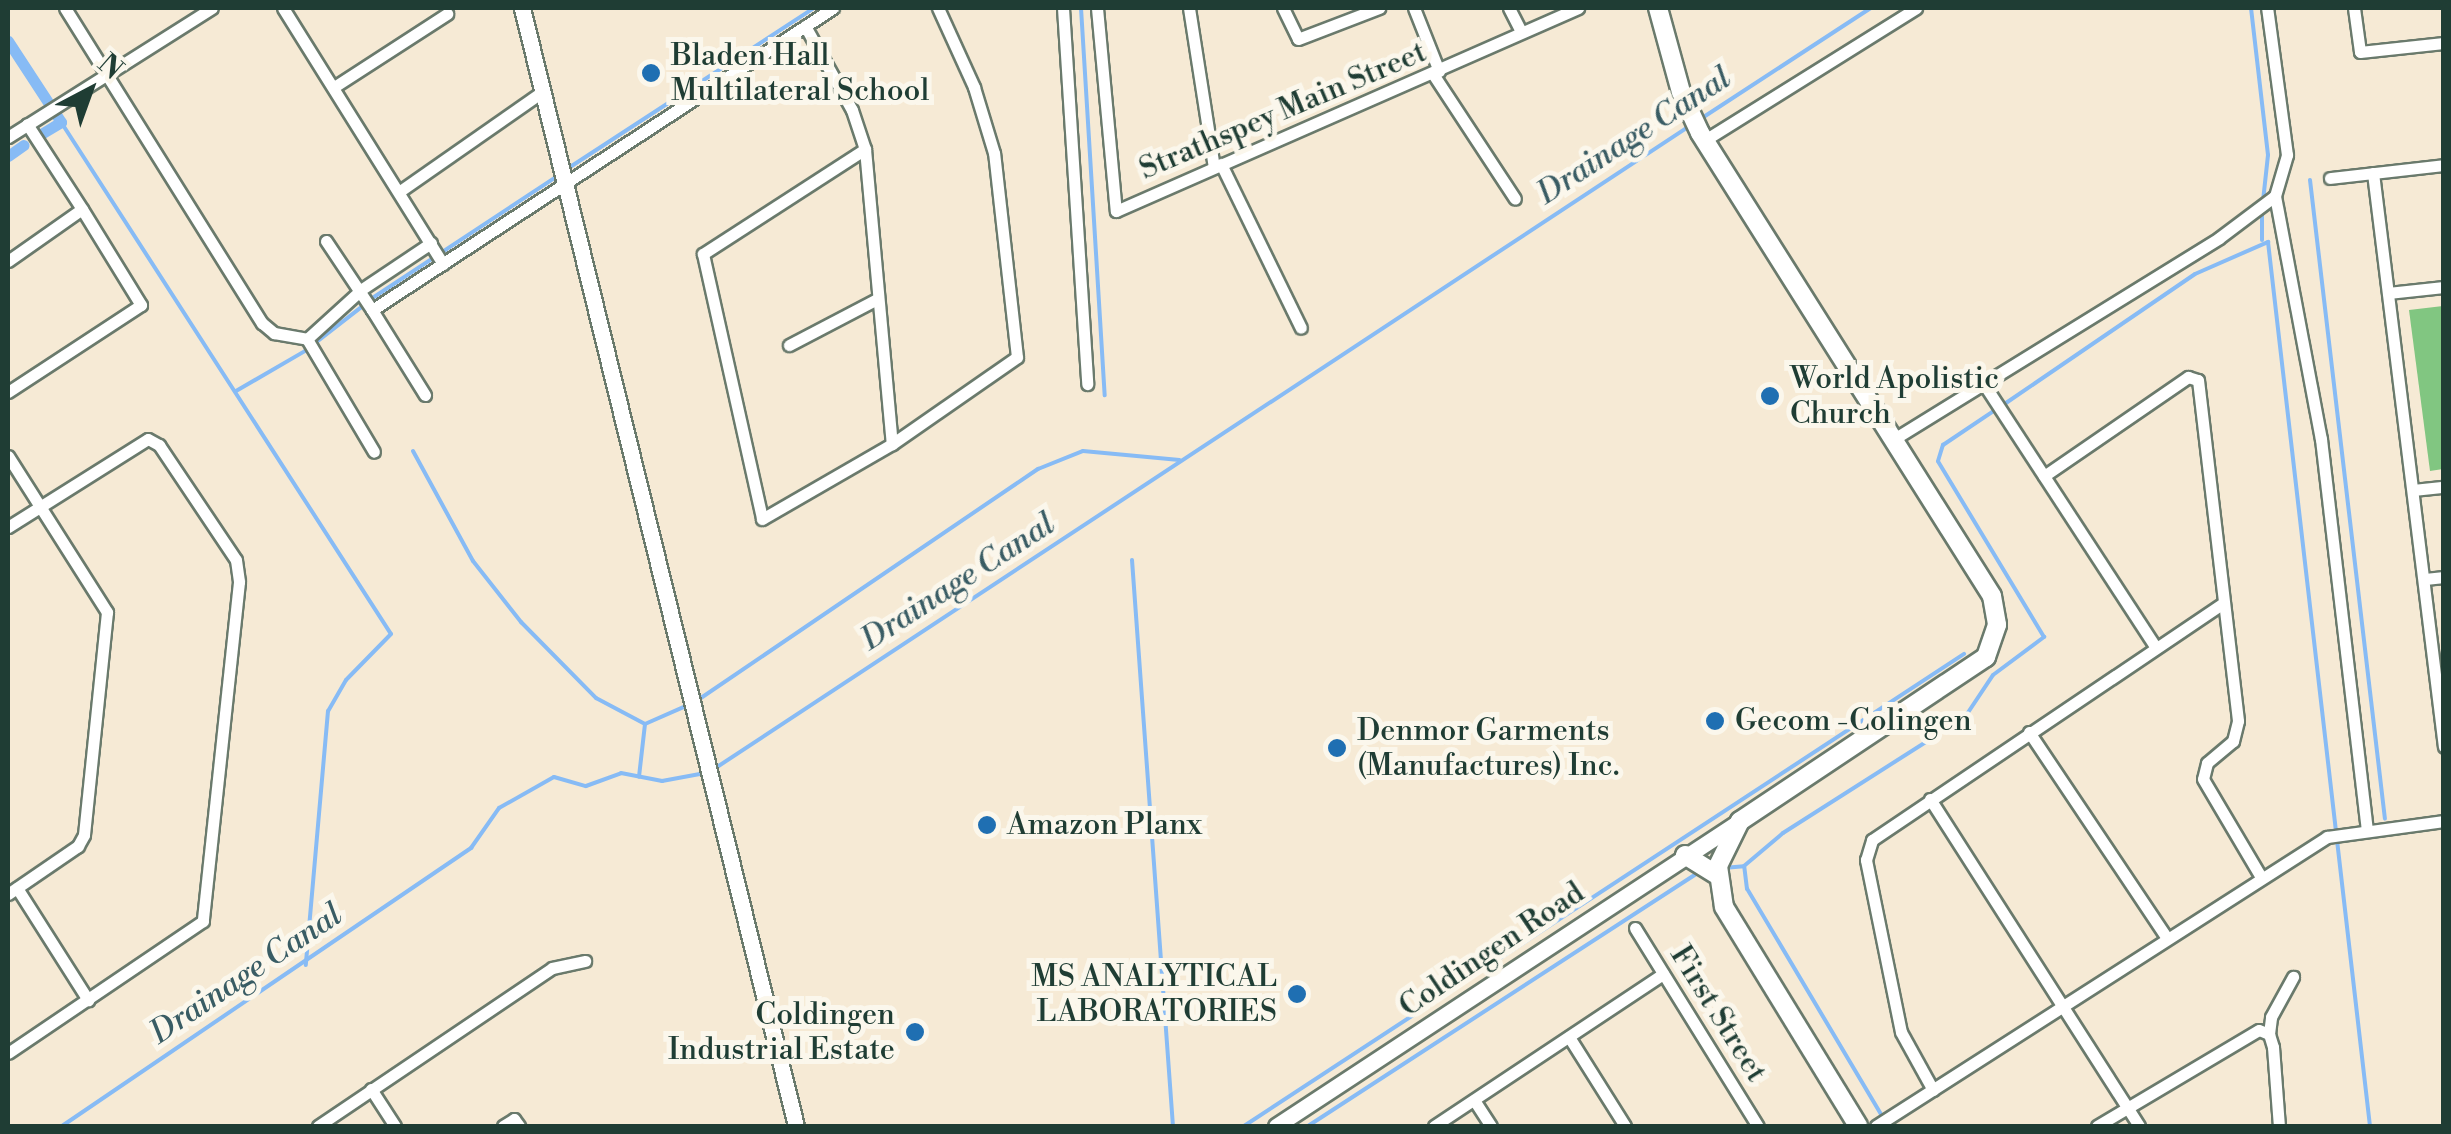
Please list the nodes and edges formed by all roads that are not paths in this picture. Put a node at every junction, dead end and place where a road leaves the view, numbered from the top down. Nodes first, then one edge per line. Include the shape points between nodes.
1 (65, 8) edge
2 (212, 8) edge
3 (283, 8) edge
4 (522, 8) edge
5 (833, 8) edge
6 (938, 8) edge
7 (1063, 8) edge
8 (1097, 8) edge
9 (1189, 8) edge
10 (1283, 8) edge
11 (1379, 8) edge
12 (1414, 8) edge
13 (1509, 8) edge
14 (1578, 8) edge
15 (1658, 8) edge
16 (1916, 8) edge
17 (2267, 8) edge
18 (2354, 8) edge
19 (446, 14) dead end
20 (805, 26) junction
21 (1521, 32) junction
22 (2444, 43) edge
23 (1436, 72) junction
24 (107, 74) junction
25 (334, 87) junction
26 (542, 92) junction
27 (28, 124) junction
28 (1702, 136) junction
29 (8, 137) edge
30 (864, 150) junction
31 (2444, 165) edge
32 (1218, 166) junction
33 (2373, 173) junction
34 (2330, 178) dead end
35 (564, 186) junction
36 (400, 191) junction
37 (2275, 196) junction
38 (1515, 199) dead end
39 (82, 209) junction
40 (326, 241) dead end
41 (430, 243) junction
42 (8, 261) edge
43 (443, 264) junction
44 (2444, 287) edge
45 (359, 291) junction
46 (2388, 293) junction
47 (877, 299) junction
48 (372, 310) junction
49 (1301, 328) dead end
50 (307, 339) junction
51 (789, 345) dead end
52 (1087, 384) dead end
53 (1984, 384) junction
54 (8, 392) edge
55 (425, 396) dead end
56 (1894, 438) junction
57 (892, 444) junction
58 (374, 452) dead end
59 (8, 456) edge
60 (2044, 476) junction
61 (2444, 487) edge
62 (2414, 490) junction
63 (41, 506) junction
64 (8, 527) edge
65 (2444, 578) edge
66 (2425, 580) junction
67 (2222, 604) junction
68 (2155, 646) junction
69 (2441, 699) edge
70 (2028, 732) junction
71 (2444, 747) edge
72 (1930, 798) junction
73 (1740, 821) junction
74 (2444, 821) edge
75 (2367, 829) junction
76 (1685, 855) junction
77 (1718, 876) junction
78 (2261, 876) junction
79 (12, 891) edge
80 (1635, 928) dead end
81 (2167, 938) junction
82 (585, 961) dead end
83 (1664, 974) junction
84 (2293, 977) dead end
85 (88, 1000) junction
86 (2063, 1005) junction
87 (2270, 1034) junction
88 (1569, 1036) junction
89 (8, 1053) edge
90 (371, 1090) junction
91 (1933, 1090) junction
92 (1474, 1100) junction
93 (2127, 1107) junction
94 (318, 1126) edge
95 (396, 1126) edge
96 (503, 1126) edge
97 (519, 1126) edge
98 (796, 1126) edge
99 (1276, 1126) edge
100 (1434, 1126) edge
101 (1491, 1126) edge
102 (1625, 1126) edge
103 (1758, 1126) edge
104 (1858, 1126) edge
105 (1876, 1126) edge
106 (2097, 1126) edge
107 (2139, 1126) edge
108 (2279, 1126) edge

1 - 24 street
2 - 24 street
3 - 25 street
4 - 26 main road
5 - 20 street
6 - 57 street via 974,87 994,153 1017,357
7 - 52 street
8 - 32 street, Strathspey Main Street via 1116,210
9 - 32 street
10 - 11 street via 1290,30 1304,38
12 - 23 street
13 - 21 street
14 - 21 street, Strathspey Main Street
15 - 28 main road via 1687,108
16 - 28 street
17 - 37 street via 2287,155
18 - 22 street via 2360,52
19 - 25 street
20 - 30 street via 852,110
20 - 35 street
21 - 23 street, Strathspey Main Street
23 - 32 street, Strathspey Main Street
23 - 38 street
24 - 27 street
24 - 50 street via 262,324
25 - 36 street
26 - 35 main road
26 - 36 street
27 - 29 street
27 - 39 street
28 - 56 main road
30 - 47 street
30 - 57 street via 703,254 762,518
31 - 33 street
32 - 49 street
33 - 34 street
33 - 46 street
35 - 43 street
35 - 98 main road
36 - 41 street
37 - 53 street
37 - 75 street via 2321,439
39 - 42 street
39 - 54 street via 141,305
40 - 45 street
41 - 43 street
41 - 45 street
43 - 48 street
44 - 46 street
45 - 48 street
45 - 50 street
46 - 62 street
47 - 51 street
47 - 57 street
48 - 55 street
50 - 58 street
53 - 56 street
53 - 60 street
56 - 73 main road via 1992,596 1986,657
59 - 63 street
60 - 67 street via 2193,376
60 - 68 street
61 - 62 street
62 - 66 street
63 - 64 street
63 - 79 street via 105,601 107,629 84,835
63 - 85 street via 148,439 159,445 236,560 240,582 203,921
65 - 66 street
66 - 69 street
67 - 68 street
67 - 78 street via 2238,732 2207,763 2203,779
68 - 70 street
69 - 71 street
70 - 72 street
70 - 81 street
72 - 86 street
72 - 91 street via 1872,840 1866,860 1901,1032
73 - 76 main road, Coldingen Road
73 - 77 main road
74 - 75 street
75 - 78 street via 2327,837
76 - 77 main road
76 - 99 main road, Coldingen Road
77 - 104 main road via 1724,907 1751,958
78 - 81 street
79 - 85 street
80 - 83 street, First Street
81 - 86 street
82 - 90 street via 552,968
83 - 88 street
83 - 103 street, First Street
84 - 87 street via 2270,1017
85 - 89 street
86 - 91 street
86 - 93 street
87 - 93 street via 2252,1031
87 - 108 street
88 - 92 street
88 - 102 street
90 - 94 street
90 - 95 street
91 - 105 street
92 - 100 street
92 - 101 street
93 - 106 street
93 - 107 street
96 - 97 street via 514,1119

